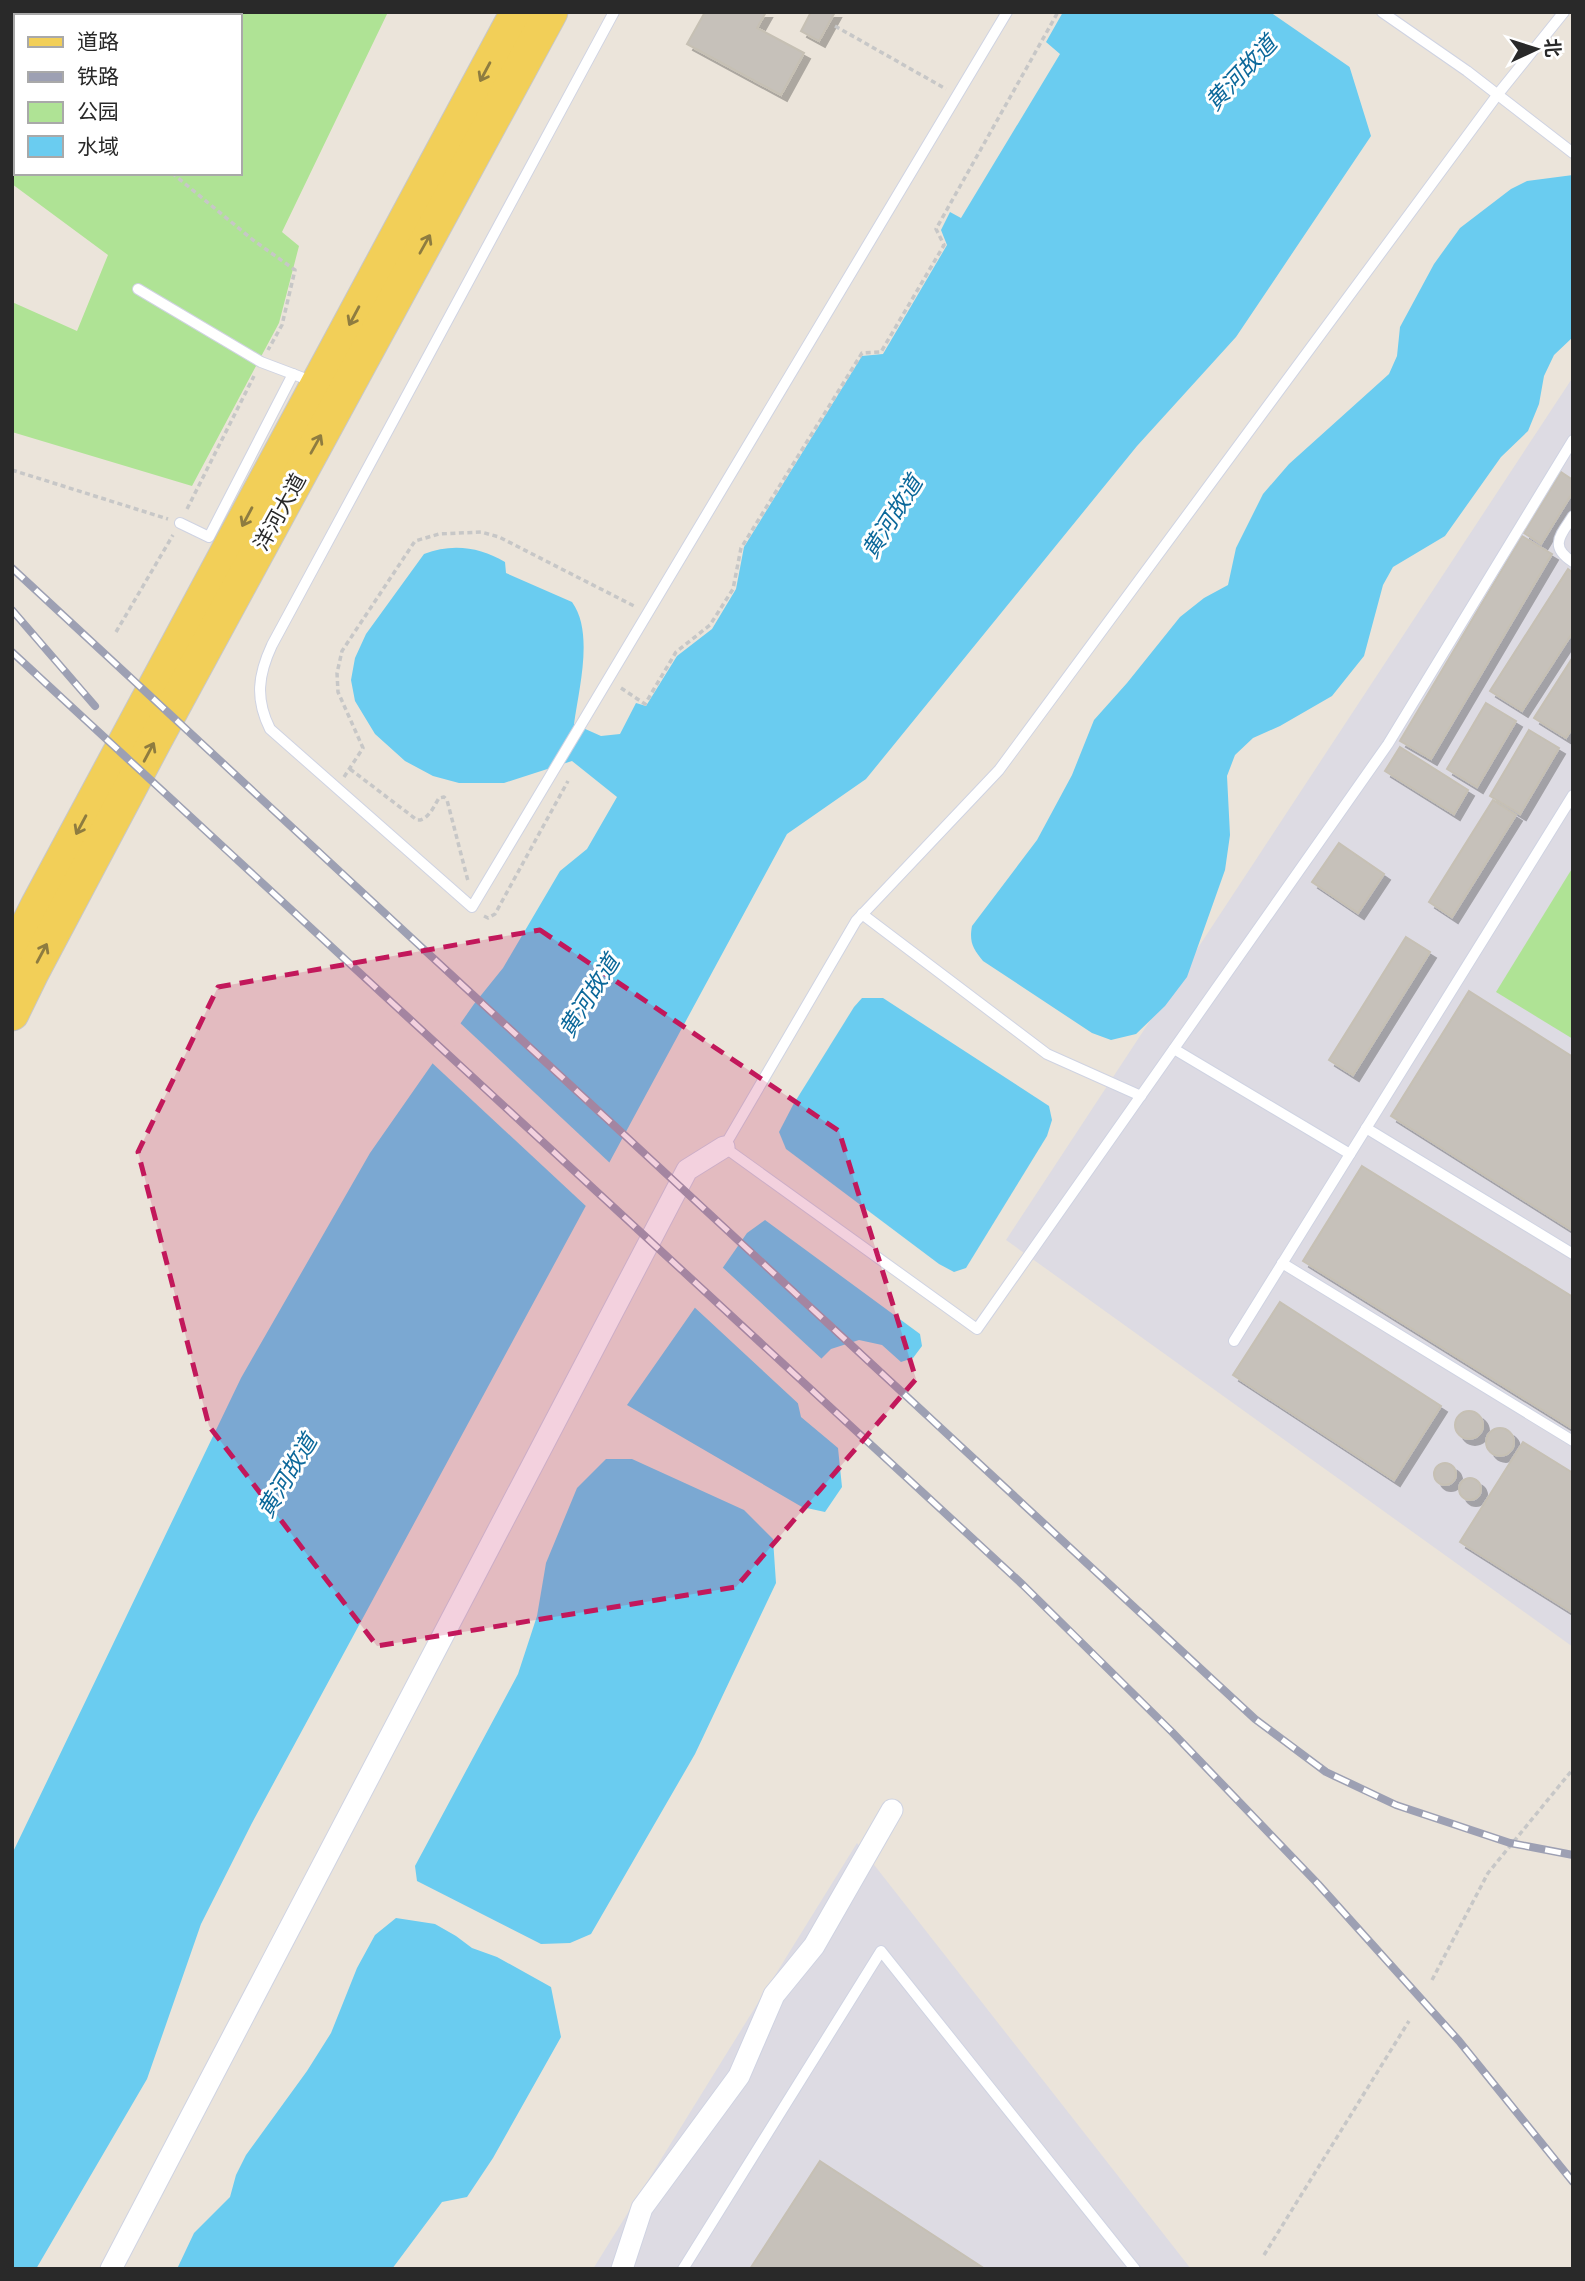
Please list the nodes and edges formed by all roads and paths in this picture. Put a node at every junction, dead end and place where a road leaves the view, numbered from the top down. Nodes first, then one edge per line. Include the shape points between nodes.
1 (517, 12) edge
2 (551, 12) edge
3 (614, 12) edge
4 (1007, 12) edge
5 (1058, 12) edge
6 (1382, 12) edge
7 (1564, 12) edge
8 (835, 26) dead end
9 (1498, 94) junction
10 (957, 95) junction
11 (1573, 153) edge
12 (174, 175) edge
13 (138, 289) dead end
14 (261, 362) junction
15 (306, 379) junction
16 (1573, 440) edge
17 (12, 470) edge
18 (1573, 516) edge
19 (180, 523) junction
20 (1573, 562) edge
21 (647, 614) junction
22 (116, 632) dead end
23 (627, 677) dead end
24 (349, 769) junction
25 (568, 781) dead end
26 (337, 788) junction
27 (1573, 795) edge
28 (474, 903) junction
29 (862, 914) junction
30 (12, 956) edge
31 (12, 1014) edge
32 (1174, 1049) junction
33 (1141, 1096) junction
34 (1366, 1128) junction
35 (724, 1147) junction
36 (1350, 1154) junction
37 (1573, 1254) edge
38 (1282, 1263) junction
39 (1234, 1341) dead end
40 (1573, 1441) edge
41 (1573, 1769) edge
42 (892, 1810) dead end
43 (1432, 1980) dead end
44 (1409, 2021) dead end
45 (1264, 2255) dead end
46 (111, 2269) edge
47 (622, 2269) edge
48 (682, 2269) edge
49 (1135, 2269) edge

1 -> 15 main road, 洋河大道
31 -> 2 main road, 洋河大道
3 - 26 lane via 264,664 259,685 261,712 270,729
4 - 10 lane
5 - 23 path via 936,229 944,246 881,352 862,353 807,440 741,548 733,589 710,625 676,652 645,704 621,688
6 - 9 lane
7 - 9 lane
8 - 10 path
9 - 11 lane
9 - 29 lane via 999,770
10 - 21 lane
12 - 14 path via 296,270 282,326
13 - 14 lane
14 - 15 lane
14 - 19 path
15 - 19 lane via 209,537
15 -> 30 main road, 洋河大道
16 - 32 lane via 1388,744
17 - 19 path
18 - 20 lane via 1558,540 1562,554
19 - 22 path
21 - 24 path via 499,537 439,534 415,541 342,651 338,692 363,748
21 - 28 lane
24 - 26 path
24 - 28 path via 417,820 426,817 439,798 447,800
25 - 28 path via 495,914 488,918 480,914
26 - 28 lane via 472,907
27 - 34 lane
29 - 33 lane via 1047,1054
29 - 35 lane
32 - 33 lane
32 - 36 lane
33 - 35 lane via 977,1329
34 - 36 lane
34 - 37 lane
35 - 46 street via 687,1170
36 - 38 lane
38 - 39 lane
38 - 40 lane
41 - 43 path via 1488,1872
42 - 47 street via 814,1946 774,1995 739,2076 642,2208
44 - 45 path
48 - 49 lane via 881,1951

